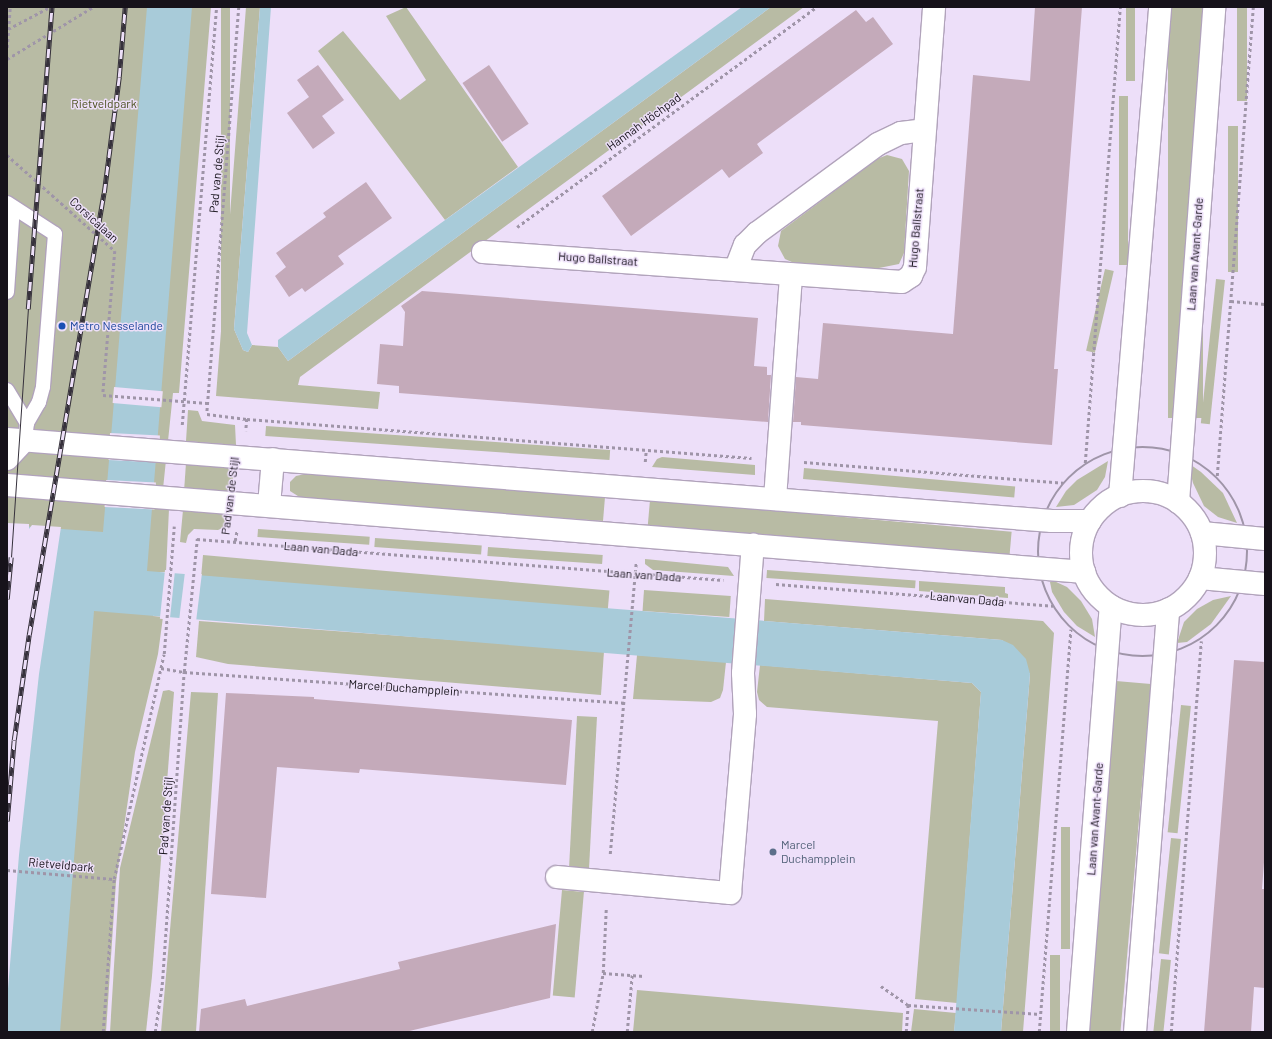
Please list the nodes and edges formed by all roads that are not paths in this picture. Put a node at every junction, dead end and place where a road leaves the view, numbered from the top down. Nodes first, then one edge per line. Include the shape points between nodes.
1 (934, 7) edge
2 (1160, 7) edge
3 (1214, 7) edge
4 (924, 130) junction
5 (10, 205) edge
6 (483, 252) road end
7 (736, 268) junction
8 (791, 275) junction
9 (7, 292) edge
10 (7, 390) edge
11 (20, 434) edge
12 (7, 458) edge
13 (273, 459) junction
14 (7, 485) edge
15 (1120, 496) junction
16 (775, 499) junction
17 (1178, 502) junction
18 (269, 505) junction
19 (1090, 521) junction
20 (1202, 533) junction
21 (1265, 539) edge
22 (753, 544) junction
23 (1084, 572) junction
24 (1200, 578) junction
25 (1265, 584) edge
26 (1111, 606) junction
27 (1168, 609) junction
28 (558, 877) dead end
29 (1078, 1032) edge
30 (1134, 1032) edge

1 - 4 street, Hugo Ballstraat
2 - 15 street
3 - 17 street, Laan van Avant-Garde
4 - 7 street via 901,133 878,144 757,233 745,245
4 - 8 street, Hugo Ballstraat via 915,267 911,276 902,282 890,283
5 - 9 lane
5 - 11 lane via 55,234 42,395
6 - 7 street, Hugo Ballstraat
7 - 8 street, Hugo Ballstraat
8 - 16 street
10 - 11 lane
11 - 12 street
11 - 13 street via 107,446
13 - 16 street
13 - 18 street
14 - 18 street
15 - 17 street via 1150,491
15 - 19 street via 1106,503
16 - 19 street via 1052,521
17 - 20 street via 1192,516
18 - 22 street
19 - 23 street via 1082,546
20 - 21 street
20 - 24 street via 1205,556
22 - 23 street
22 - 28 street via 743,673 745,714 730,893
23 - 26 street via 1097,595
24 - 25 street
24 - 27 street via 1190,593
26 - 27 street via 1135,614 1151,614
26 - 29 street, Laan van Avant-Garde
27 - 30 street

